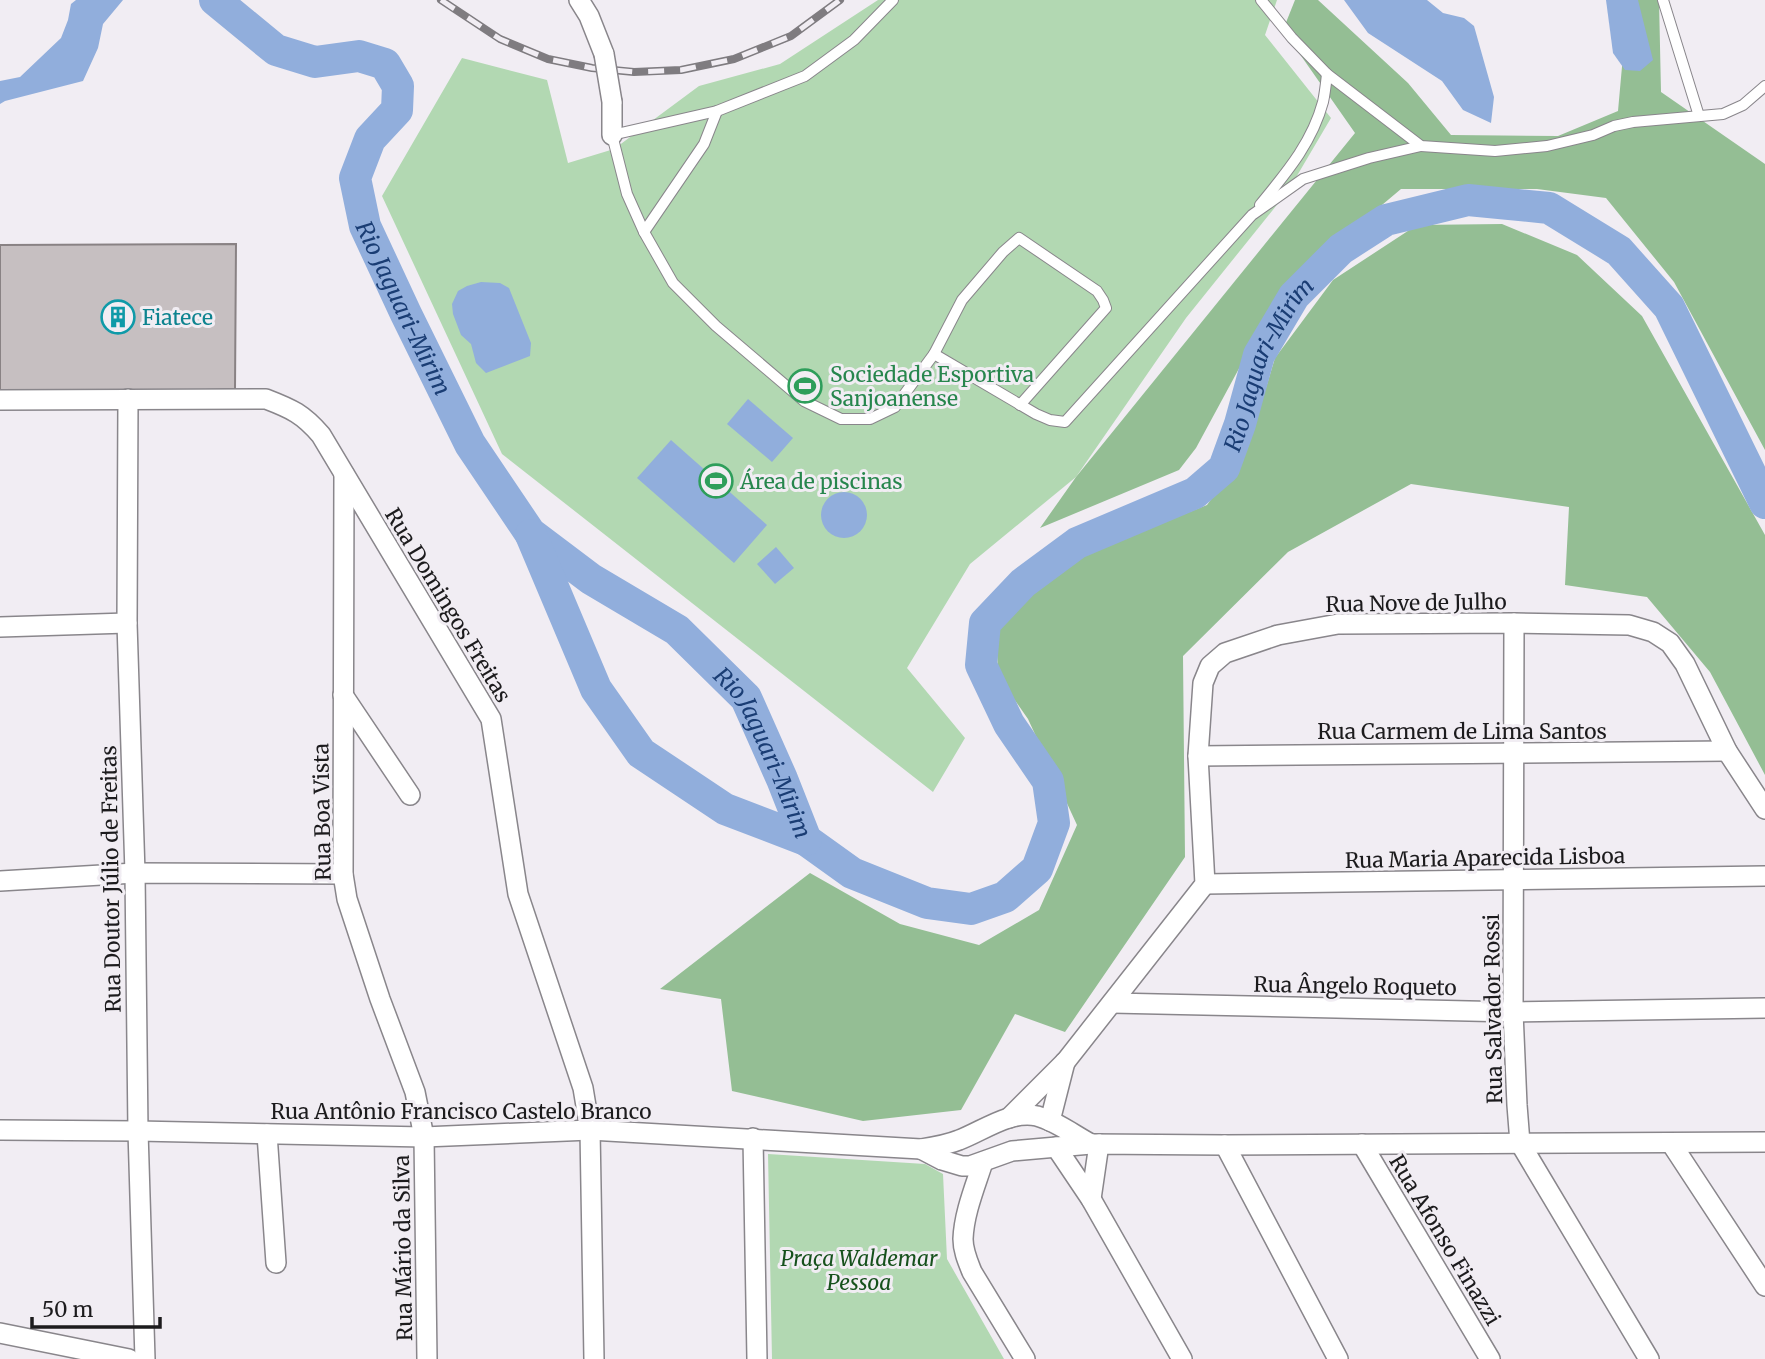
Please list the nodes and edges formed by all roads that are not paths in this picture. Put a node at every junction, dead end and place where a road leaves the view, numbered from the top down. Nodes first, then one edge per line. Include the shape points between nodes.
1 (579, 0) edge
2 (893, 0) edge
3 (1261, 0) edge
4 (1663, 0) edge
5 (1327, 74) junction
6 (1765, 86) edge
7 (717, 111) junction
8 (1699, 116) junction
9 (612, 135) junction
10 (1421, 146) junction
11 (1252, 215) junction
12 (644, 232) junction
13 (933, 354) junction
14 (128, 399) junction
15 (0, 400) edge
16 (1020, 405) junction
17 (344, 474) junction
18 (127, 623) junction
19 (1514, 623) junction
20 (0, 627) edge
21 (343, 695) junction
22 (1727, 751) junction
23 (1513, 753) junction
24 (1198, 756) junction
25 (410, 795) dead end
26 (1765, 809) edge
27 (135, 873) junction
28 (343, 874) junction
29 (1765, 876) edge
30 (1513, 880) junction
31 (0, 881) edge
32 (1205, 884) junction
33 (1112, 1003) junction
34 (1765, 1008) edge
35 (1513, 1012) junction
36 (1066, 1061) junction
37 (1009, 1118) junction
38 (1050, 1121) junction
39 (0, 1130) edge
40 (590, 1130) junction
41 (138, 1131) junction
42 (267, 1134) junction
43 (424, 1137) junction
44 (753, 1139) junction
45 (1765, 1142) edge
46 (1520, 1143) junction
47 (1671, 1143) junction
48 (1095, 1144) junction
49 (1362, 1144) junction
50 (1225, 1145) junction
51 (1056, 1147) junction
52 (921, 1149) junction
53 (983, 1162) junction
54 (957, 1165) junction
55 (1091, 1199) junction
56 (967, 1214) junction
57 (276, 1263) dead end
58 (1763, 1280) edge
59 (0, 1333) edge
60 (129, 1359) edge
61 (145, 1359) edge
62 (427, 1359) edge
63 (594, 1359) edge
64 (757, 1359) edge
65 (1025, 1359) edge
66 (1182, 1359) edge
67 (1338, 1359) edge
68 (1490, 1359) edge
69 (1649, 1359) edge

1 - 9 street, bridge via 604,54
2 - 7 lane via 854,40 805,76
3 - 5 lane
4 - 8 lane
5 - 10 lane
5 - 11 lane via 1316,123 1297,159
6 - 8 lane via 1743,105 1723,114
7 - 9 lane
7 - 12 lane via 704,144
8 - 10 lane via 1633,122 1547,146 1495,152
9 - 12 lane via 627,194
10 - 11 lane via 1303,179
11 - 16 lane via 1065,422 1050,421
12 - 13 lane via 673,283 716,326 804,401 841,419 870,419 895,407
13 - 16 lane
13 - 16 lane via 962,300 1019,239 1097,291 1106,308
14 - 15 street, Rua Domingos Freitas
14 - 17 street, Rua Domingos Freitas via 266,399 308,421
14 - 18 street, Rua Doutor Júlio de Freitas
17 - 21 street, Rua Boa Vista
17 - 40 street, Rua Domingos Freitas via 491,719 518,894 583,1088
18 - 20 street
18 - 27 street, Rua Doutor Júlio de Freitas
19 - 22 street, Rua Nove de Julho via 1629,625 1653,632 1670,643 1685,664
19 - 23 street, Rua Salvador Rossi
19 - 24 street, Rua Nove de Julho via 1338,624 1278,635 1225,653 1210,666 1203,683
21 - 25 street
21 - 28 street, Rua Boa Vista
22 - 23 street, Rua Carmem de Lima Santos
22 - 26 street, Rua Nove de Julho
23 - 24 street, Rua Carmem de Lima Santos
23 - 30 street, Rua Salvador Rossi
24 - 32 street, Rua Nove de Julho
27 - 28 street
27 - 31 street
27 - 41 street, Rua Doutor Júlio de Freitas
28 - 43 street, Rua Boa Vista via 346,899 415,1092
29 - 30 street, Rua Maria Aparecida Lisboa
30 - 32 street, Rua Maria Aparecida Lisboa
30 - 35 street, Rua Salvador Rossi
32 - 33 street
33 - 35 street, Rua Ângelo Roqueto
33 - 36 street
34 - 35 street, Rua Ângelo Roqueto
35 - 46 street, Rua Salvador Rossi
36 - 37 street
36 - 38 street
37 - 38 street, Rua Antônio Francisco Castelo Branco via 1026,1115
37 - 52 street, Rua Antônio Francisco Castelo Branco via 954,1142
38 - 48 street, Rua Antônio Francisco Castelo Branco
39 - 41 street, Rua Antônio Francisco Castelo Branco
40 - 43 street, Rua Antônio Francisco Castelo Branco
40 - 44 street, Rua Antônio Francisco Castelo Branco
40 - 63 street, Rua Domingos Freitas
41 - 42 street, Rua Antônio Francisco Castelo Branco
41 - 61 street, Rua Doutor Júlio de Freitas
42 - 43 street, Rua Antônio Francisco Castelo Branco
42 - 57 street
43 - 62 street, Rua Mário da Silva
44 - 52 street, Rua Antônio Francisco Castelo Branco
44 - 64 street
45 - 47 street, Rua Antônio Francisco Castelo Branco
46 - 47 street, Rua Antônio Francisco Castelo Branco
46 - 49 street, Rua Antônio Francisco Castelo Branco
46 - 69 street, Rua Salvador Rossi
47 - 58 street
48 - 50 street, Rua Antônio Francisco Castelo Branco
48 - 51 street, Rua Antônio Francisco Castelo Branco
48 - 55 street
49 - 50 street, Rua Antônio Francisco Castelo Branco
49 - 68 street, Rua Afonso Finazzi
50 - 67 street
51 - 53 street, Rua Antônio Francisco Castelo Branco via 1012,1151
51 - 55 street
52 - 54 street, Rua Antônio Francisco Castelo Branco
53 - 54 street, Rua Antônio Francisco Castelo Branco
53 - 56 street
54 - 56 street
55 - 66 street
56 - 65 street via 966,1258
59 - 60 street

